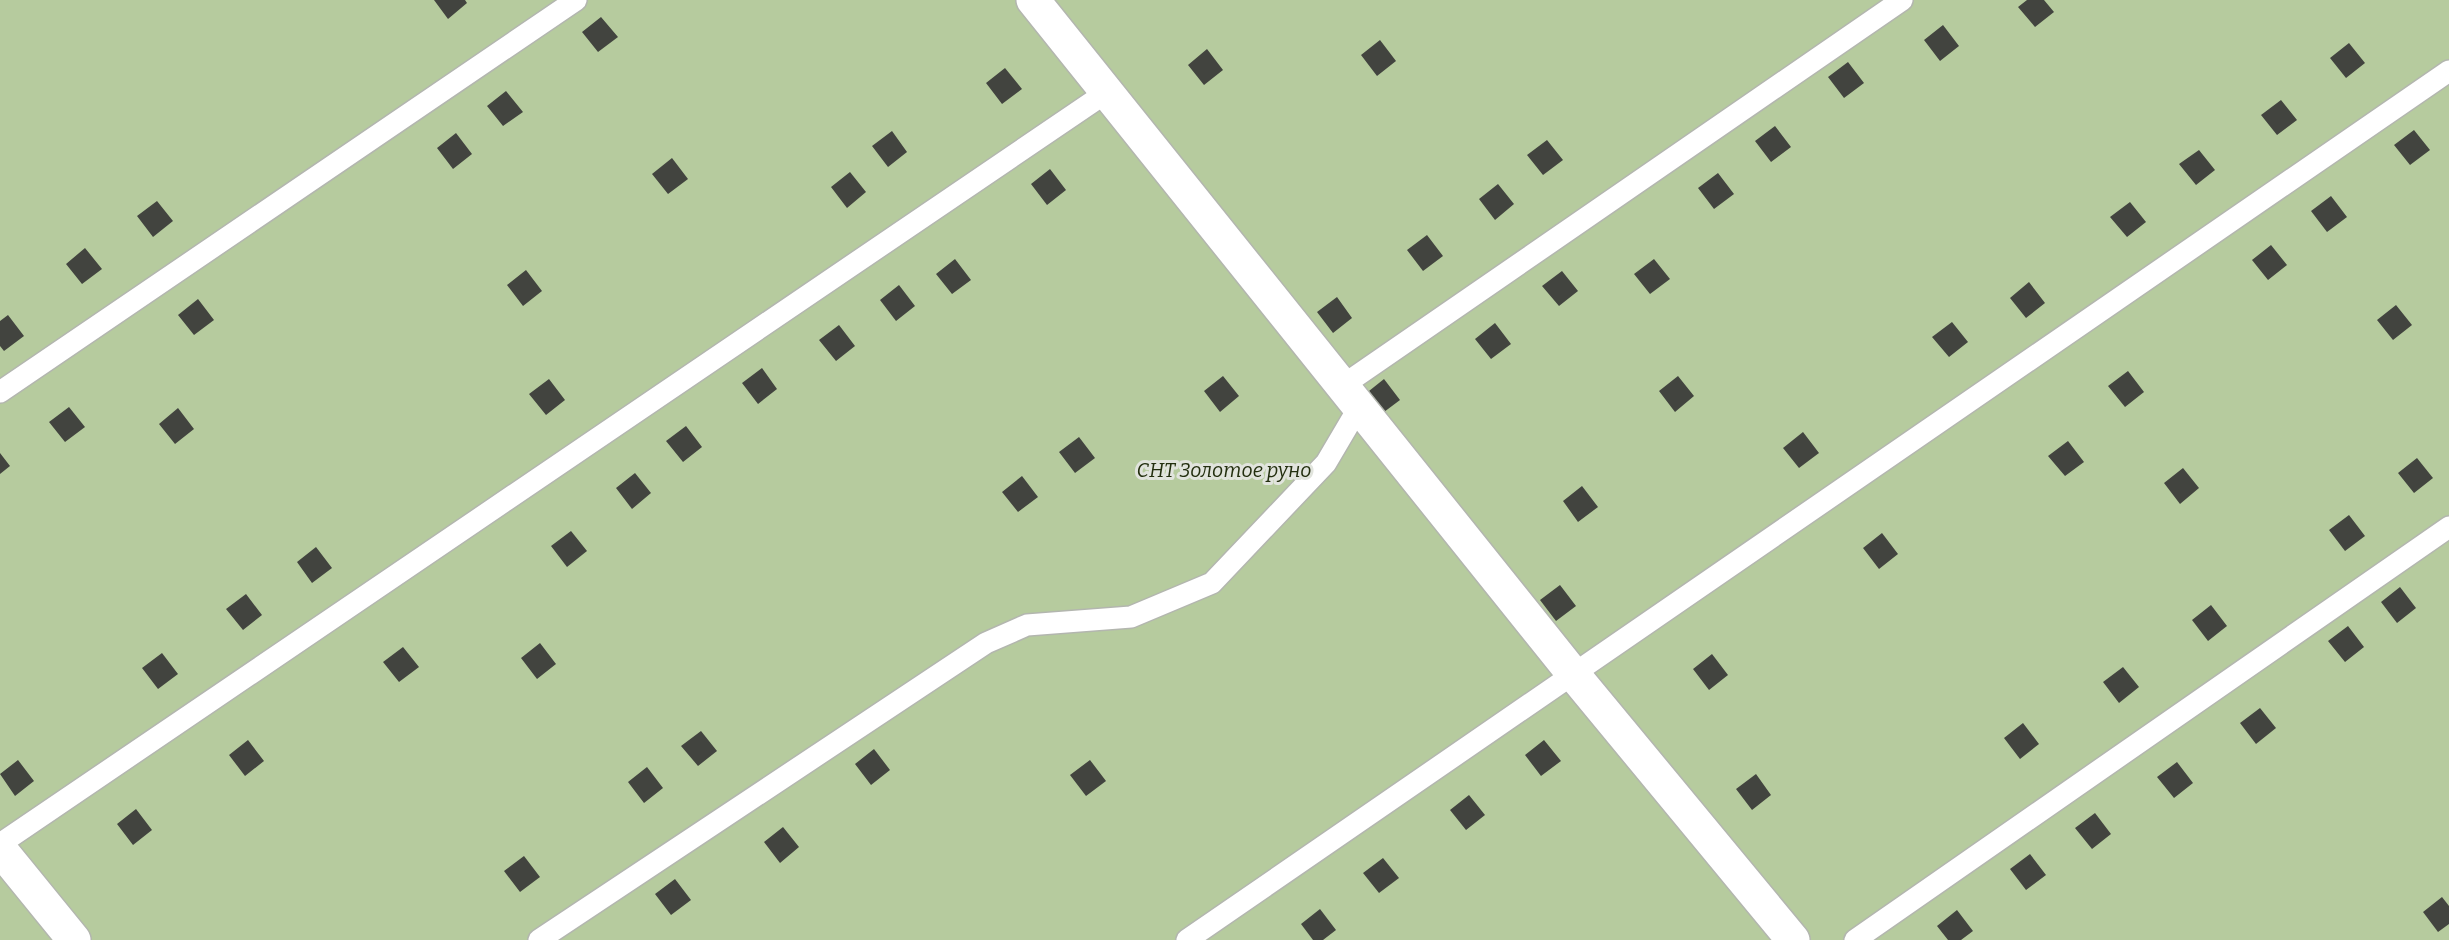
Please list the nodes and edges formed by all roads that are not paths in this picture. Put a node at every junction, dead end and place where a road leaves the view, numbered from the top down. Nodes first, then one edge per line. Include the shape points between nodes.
1 (576, 0) edge
2 (1033, 0) edge
3 (1902, 0) edge
4 (2449, 71) edge
5 (1107, 92) junction
6 (0, 392) edge
7 (1351, 397) junction
8 (2449, 527) edge
9 (1574, 675) junction
10 (0, 844) edge
11 (0, 849) edge
12 (74, 940) edge
13 (539, 940) edge
14 (1187, 940) edge
15 (1793, 940) edge
16 (1856, 940) edge

1 - 6 lane
2 - 5 street
3 - 7 lane
4 - 9 lane
5 - 7 street
5 - 10 lane
7 - 9 street
7 - 13 lane via 1326,463 1212,583 1131,617 1027,625 986,643
8 - 16 lane
9 - 14 lane
9 - 15 street
11 - 12 street

